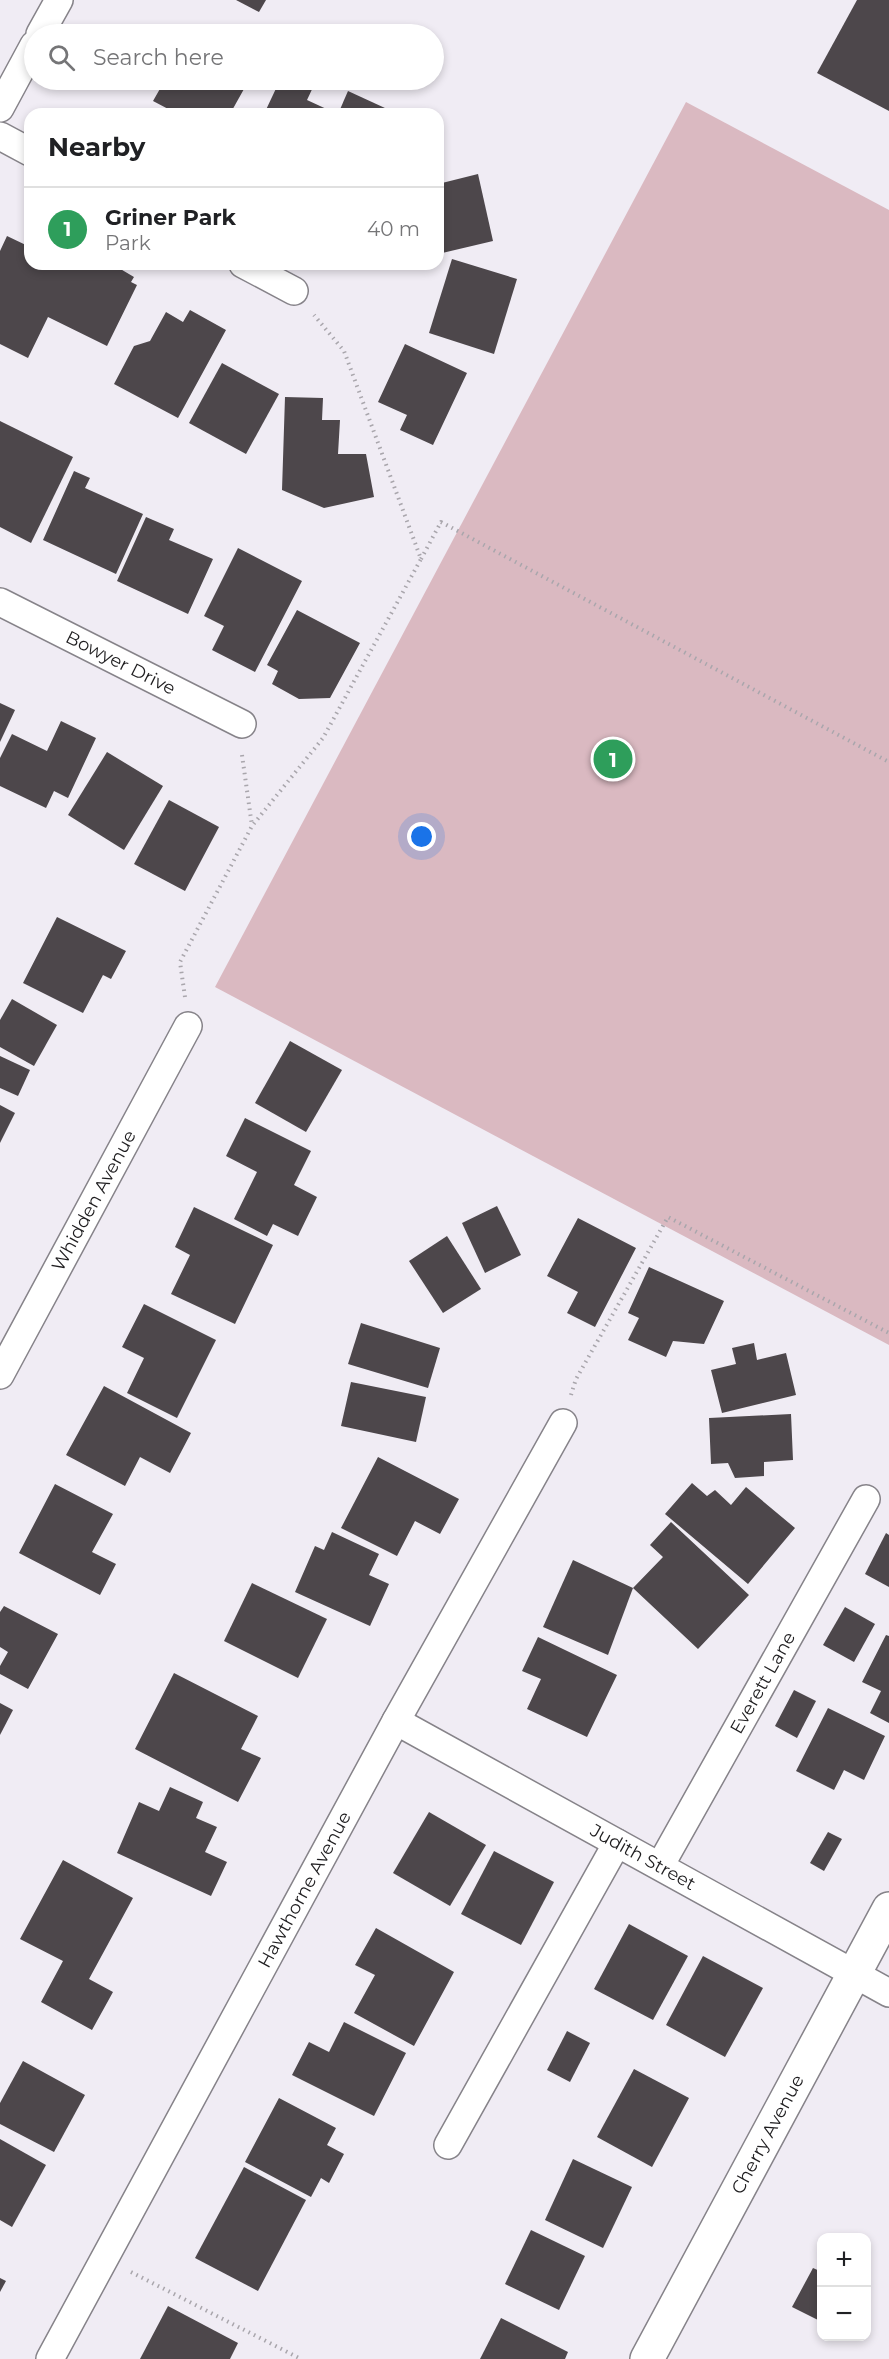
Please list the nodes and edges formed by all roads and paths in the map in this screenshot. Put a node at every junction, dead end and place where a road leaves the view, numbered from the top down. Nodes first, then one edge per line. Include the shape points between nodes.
1 (59, 0) edge
2 (46, 24) edge
3 (24, 64) edge
4 (0, 108) edge
5 (0, 136) edge
6 (24, 149) edge
7 (254, 270) edge
8 (294, 291) joint
9 (421, 559) junction
10 (0, 602) edge
11 (242, 724) joint
12 (889, 762) edge
13 (252, 826) junction
14 (189, 1026) joint
15 (889, 1333) edge
16 (0, 1375) edge
17 (563, 1423) joint
18 (866, 1499) dead end
19 (396, 1721) junction
20 (617, 1843) junction
21 (660, 1866) junction
22 (889, 1909) edge
23 (854, 1974) junction
24 (889, 1993) edge
25 (448, 2145) dead end
26 (105, 2258) junction
27 (51, 2359) edge
28 (301, 2359) edge
29 (647, 2359) edge

1 - 2 street
3 - 4 street
5 - 6 street
7 - 8 street
8 - 9 path via 344,351
9 - 12 path via 441,522
9 - 13 path via 323,738
10 - 11 street, Bowyer Drive
11 - 13 path via 242,761
13 - 14 path via 180,962
14 - 16 street, Whidden Avenue
15 - 17 path via 668,1217 576,1379
17 - 19 street, Hawthorne Avenue
18 - 21 street, Everett Lane
19 - 20 street, Judith Street
19 - 26 street, Hawthorne Avenue
20 - 21 street, Judith Street
20 - 25 street
21 - 23 street, Judith Street
22 - 23 street, Cherry Avenue
23 - 24 street, Judith Street
23 - 29 street, Cherry Avenue
26 - 27 street, Hawthorne Avenue
26 - 28 path

